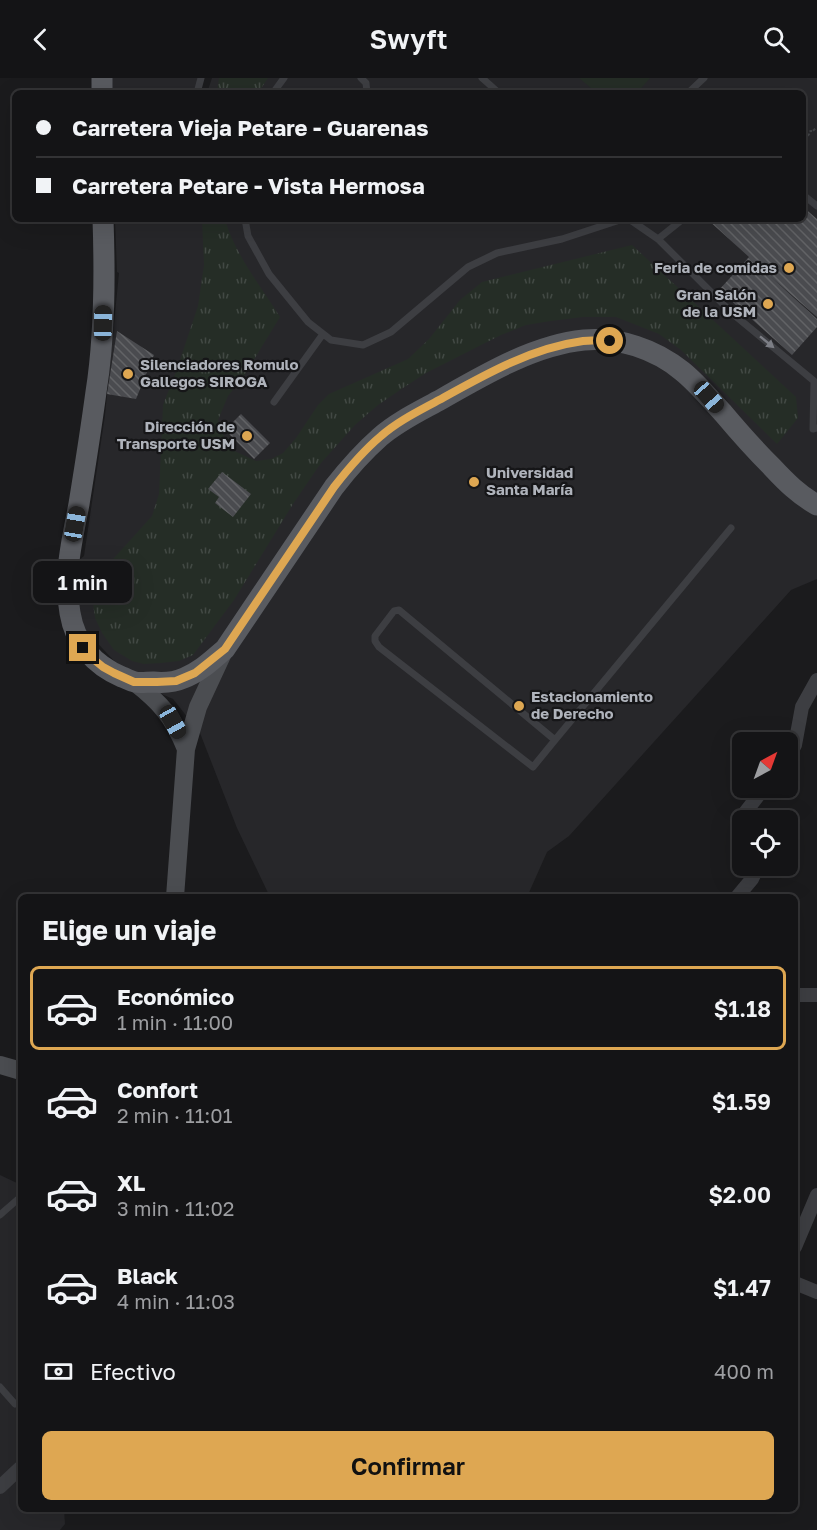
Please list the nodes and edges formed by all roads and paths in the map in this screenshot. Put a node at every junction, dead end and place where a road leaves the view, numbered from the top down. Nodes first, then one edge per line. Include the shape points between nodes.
1 (482, 78) edge
2 (704, 78) edge
3 (496, 90) edge
4 (691, 90) edge
5 (817, 127) edge
6 (813, 130) junction
7 (806, 131) edge
8 (806, 137) edge
9 (103, 222) edge
10 (246, 222) edge
11 (614, 222) edge
12 (633, 222) edge
13 (679, 222) edge
14 (658, 239) junction
15 (323, 334) junction
16 (816, 381) edge
17 (274, 402) dead end
18 (817, 428) edge
19 (817, 505) edge
20 (731, 528) dead end
21 (225, 649) junction
22 (817, 680) edge
23 (134, 682) junction
24 (798, 732) edge
25 (555, 740) junction
26 (186, 749) junction
27 (756, 798) edge
28 (747, 810) edge
29 (753, 876) edge
30 (175, 894) edge
31 (740, 894) edge
32 (798, 995) edge
33 (817, 995) edge
34 (0, 1065) edge
35 (18, 1070) edge
36 (817, 1195) edge
37 (17, 1200) dead end
38 (0, 1215) edge
39 (798, 1240) edge
40 (798, 1284) edge
41 (817, 1292) edge
42 (0, 1388) edge
43 (15, 1404) dead end
44 (18, 1470) edge
45 (0, 1487) edge

1 - 3 lane
2 - 4 lane
5 - 6 path
6 - 7 path
6 - 8 path
9 - 23 main road via 100,359 69,558 68,595 72,625 83,648 103,667
10 - 15 lane via 248,237 269,274 308,322
11 - 15 lane via 562,239 496,253 468,267 391,332 363,345 331,340
12 - 14 lane
13 - 14 lane
14 -> 16 lane via 733,314
15 - 17 lane
16 - 18 lane via 813,429
19 - 21 main road via 794,490 709,397 670,362 642,348 610,341 584,340 554,346 474,380 381,436 334,487
20 - 25 lane
21 - 23 main road via 185,678
21 - 26 main road via 198,707
22 - 24 street via 802,707
23 - 26 main road via 165,710
25 - 25 lane via 533,767 379,646 375,636 399,610
26 - 30 main road
27 - 28 street
29 - 31 street
32 - 33 street
34 - 35 main road
36 - 39 street
37 - 38 lane
40 - 41 street
42 - 43 lane
44 - 45 street

